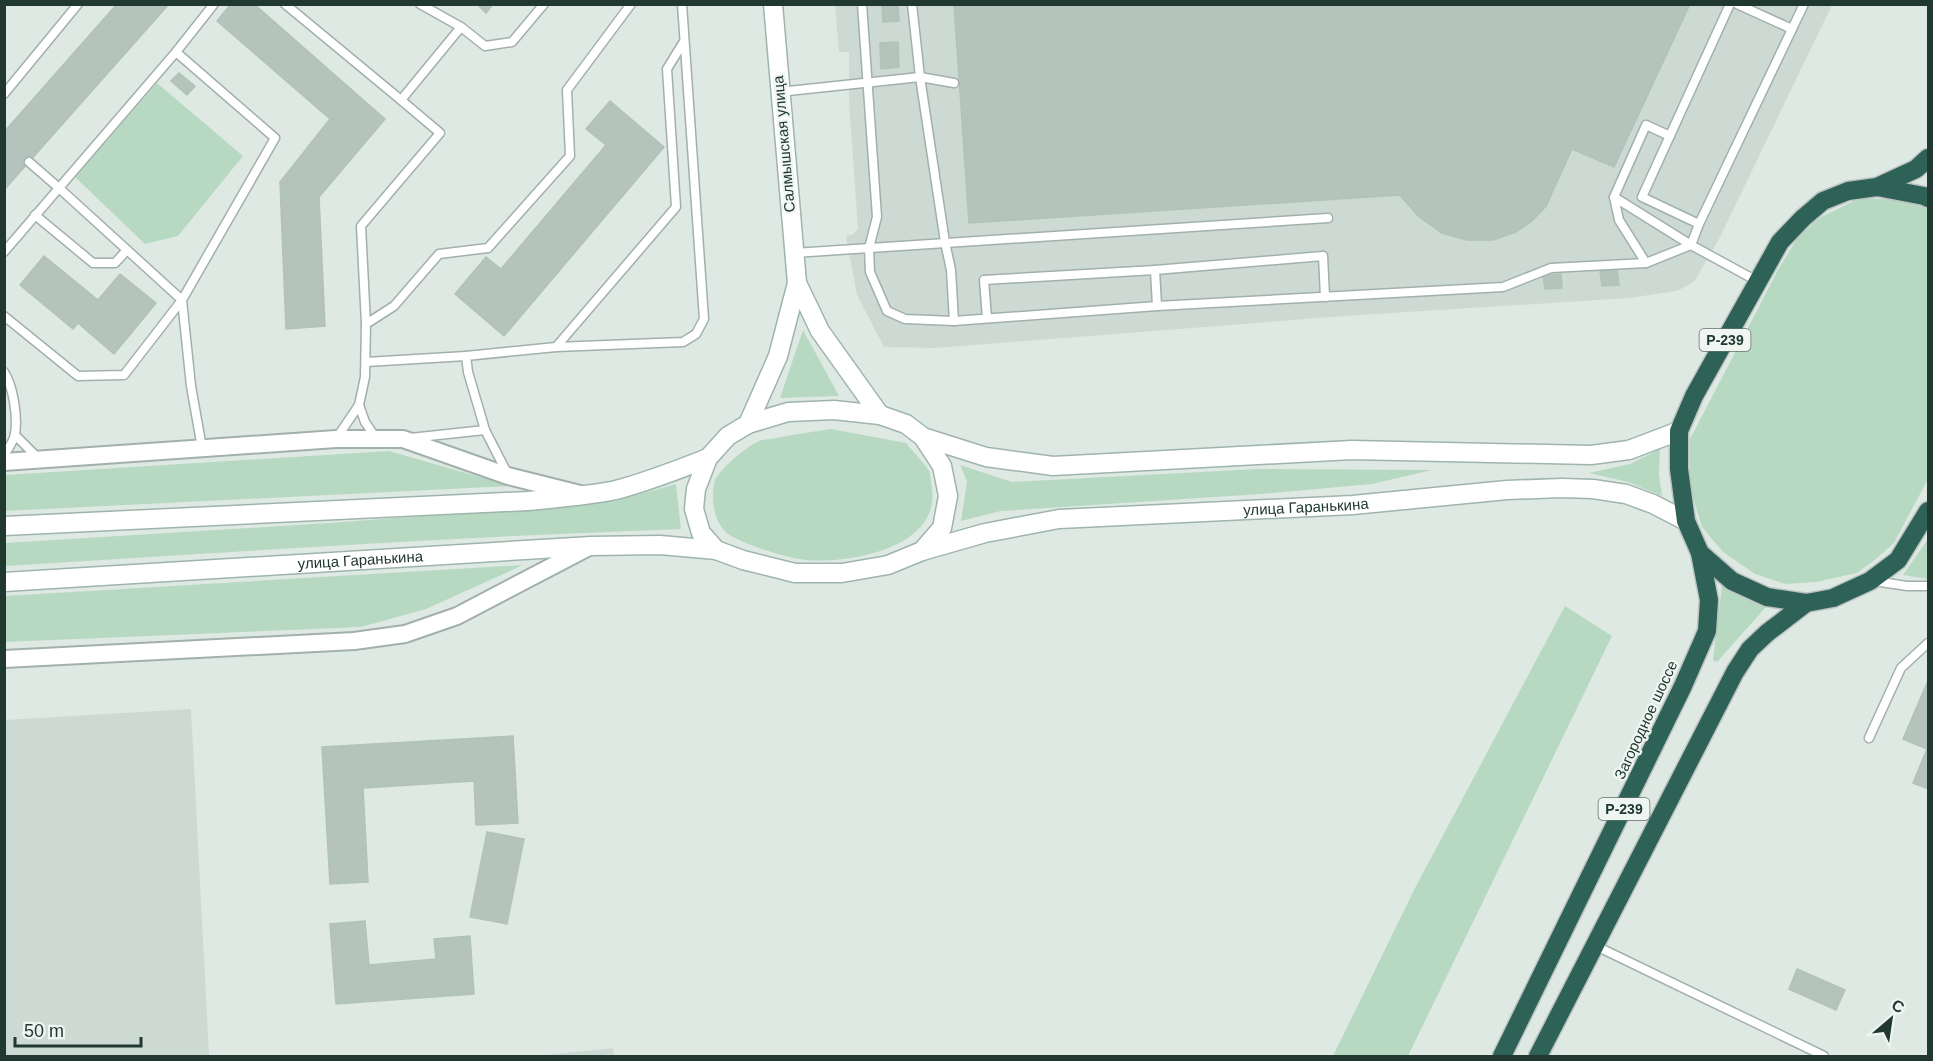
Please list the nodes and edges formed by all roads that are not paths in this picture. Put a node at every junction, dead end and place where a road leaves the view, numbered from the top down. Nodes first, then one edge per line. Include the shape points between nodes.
1 (78, 4) edge
2 (214, 4) edge
3 (285, 4) edge
4 (420, 4) edge
5 (544, 4) edge
6 (632, 4) edge
7 (681, 4) edge
8 (773, 4) edge
9 (862, 4) edge
10 (912, 4) edge
11 (1730, 4) edge
12 (1737, 4) edge
13 (1804, 4) edge
14 (461, 27) junction
15 (1792, 29) junction
16 (683, 43) junction
17 (176, 52) junction
18 (920, 77) junction
19 (866, 83) junction
20 (954, 83) dead end
21 (779, 92) junction
22 (4, 94) edge
23 (401, 100) junction
24 (1670, 136) junction
25 (1929, 158) edge
26 (29, 162) dead end
27 (1877, 186) junction
28 (59, 188) junction
29 (1614, 197) junction
30 (1929, 198) edge
31 (35, 215) junction
32 (1328, 218) dead end
33 (1699, 224) junction
34 (945, 242) junction
35 (1691, 245) junction
36 (869, 249) junction
37 (127, 250) junction
38 (4, 252) edge
39 (795, 253) junction
40 (1646, 263) junction
41 (1155, 270) junction
42 (1757, 281) junction
43 (796, 283) junction
44 (1325, 297) junction
45 (182, 300) junction
46 (1157, 306) junction
47 (4, 316) edge
48 (987, 318) junction
49 (954, 321) junction
50 (366, 324) junction
51 (556, 347) junction
52 (466, 356) junction
53 (366, 362) junction
54 (4, 372) edge
55 (359, 405) junction
56 (880, 415) junction
57 (748, 424) junction
58 (485, 430) junction
59 (1679, 431) junction
60 (15, 435) junction
61 (923, 437) junction
62 (376, 438) junction
63 (336, 439) junction
64 (403, 439) junction
65 (202, 448) junction
66 (4, 455) edge
67 (39, 459) junction
68 (708, 459) junction
69 (4, 462) edge
70 (508, 476) junction
71 (584, 495) junction
72 (1928, 514) edge
73 (1686, 521) junction
74 (4, 526) edge
75 (591, 546) junction
76 (716, 550) junction
77 (922, 551) junction
78 (1700, 553) junction
79 (1870, 581) junction
80 (4, 582) edge
81 (1929, 586) edge
82 (1806, 603) junction
83 (1929, 643) edge
84 (4, 659) edge
85 (1869, 738) dead end
86 (1594, 945) junction
87 (1502, 1056) edge
88 (1538, 1056) edge
89 (1824, 1056) edge

1 - 22 lane
2 - 17 lane
3 - 23 lane
4 - 14 lane
5 - 14 lane via 512,42 485,46
6 - 50 lane via 567,90 570,156 488,248 439,254 394,306
7 - 16 lane
8 - 21 main road, Салмышская улица
9 - 19 lane
10 - 18 lane
11 - 24 lane
12 - 15 lane
13 - 15 lane
14 - 23 lane
15 - 33 lane
16 - 51 lane via 667,69 676,207
16 - 51 lane via 704,319 696,334 683,342
17 - 28 lane
17 - 45 lane via 275,138
18 - 19 lane
18 - 20 lane
18 - 34 lane
19 - 21 lane
19 - 36 lane via 877,217
21 - 39 main road, Салмышская улица
23 - 50 lane via 440,133 361,226
24 - 29 lane via 1646,125
24 - 33 lane via 1642,197
25 - 27 highway, Загородное шоссе / Р-239 via 1916,169
26 - 28 lane
27 - 30 highway, Загородное шоссе / Р-239
27 - 42 highway, Загородное шоссе / Р-239 via 1848,190 1823,201 1780,242
28 - 31 lane
28 - 37 lane
29 - 35 lane
29 - 40 lane via 1619,220
31 - 37 lane via 93,263 115,263
31 - 38 lane
32 - 34 lane
33 - 35 lane
34 - 36 lane
34 - 49 lane
35 - 40 lane
35 - 42 lane
36 - 39 lane
36 - 49 lane via 870,272 887,310 904,318
37 - 45 lane
39 - 43 main road, Салмышская улица
40 - 44 lane via 1551,268 1503,287
41 - 44 lane via 1323,255
41 - 46 lane
41 - 48 lane via 984,280
42 - 59 highway, Загородное шоссе / Р-239
43 - 56 main road, Салмышская улица via 820,331
43 - 57 main road, Салмышская улица via 778,356
44 - 46 lane
45 - 47 lane via 124,375 78,376
45 - 65 lane
46 - 48 lane
48 - 49 lane
50 - 53 lane
51 - 52 lane
52 - 53 lane
52 - 58 lane
53 - 55 lane
54 - 60 lane via 14,399
55 - 62 lane
55 - 63 lane
56 - 57 main road via 834,410 788,412
56 - 61 main road via 906,424
57 - 68 main road via 728,436
58 - 64 lane
58 - 70 lane
59 - 61 main road via 1629,450 1591,455 1352,450 1053,466 986,457
59 - 73 highway, Загородное шоссе / Р-239 via 1678,469
60 - 66 lane
60 - 67 lane
61 - 77 main road via 942,466 948,496 942,528
62 - 63 street
62 - 64 street
63 - 65 street
64 - 70 street
65 - 67 street
67 - 69 street
68 - 71 main road via 647,481
68 - 76 main road via 696,489 694,509 701,533
70 - 71 street
71 - 74 main road via 528,501
72 - 79 highway, Загородное шоссе / Р-239 via 1898,560
73 - 77 main road, улица Гаранькина via 1653,504 1593,489 1507,490 1353,505 1059,519 985,533
73 - 78 highway, Загородное шоссе / Р-239
75 - 76 main road, улица Гаранькина via 660,545
75 - 80 main road, улица Гаранькина
75 - 84 street via 457,616 405,634 354,641
76 - 77 main road, улица Гаранькина via 795,573 842,573 888,565
78 - 82 highway, Загородное шоссе / Р-239 via 1732,581 1767,597
78 - 87 highway, Загородное шоссе / Р-239 via 1709,600 1707,631
79 - 81 lane
79 - 82 highway, Загородное шоссе / Р-239 via 1833,598
82 - 86 highway, Загородное шоссе / Р-239 via 1750,649 1735,672
83 - 85 lane via 1901,668
86 - 88 highway, Загородное шоссе / Р-239
86 - 89 lane

